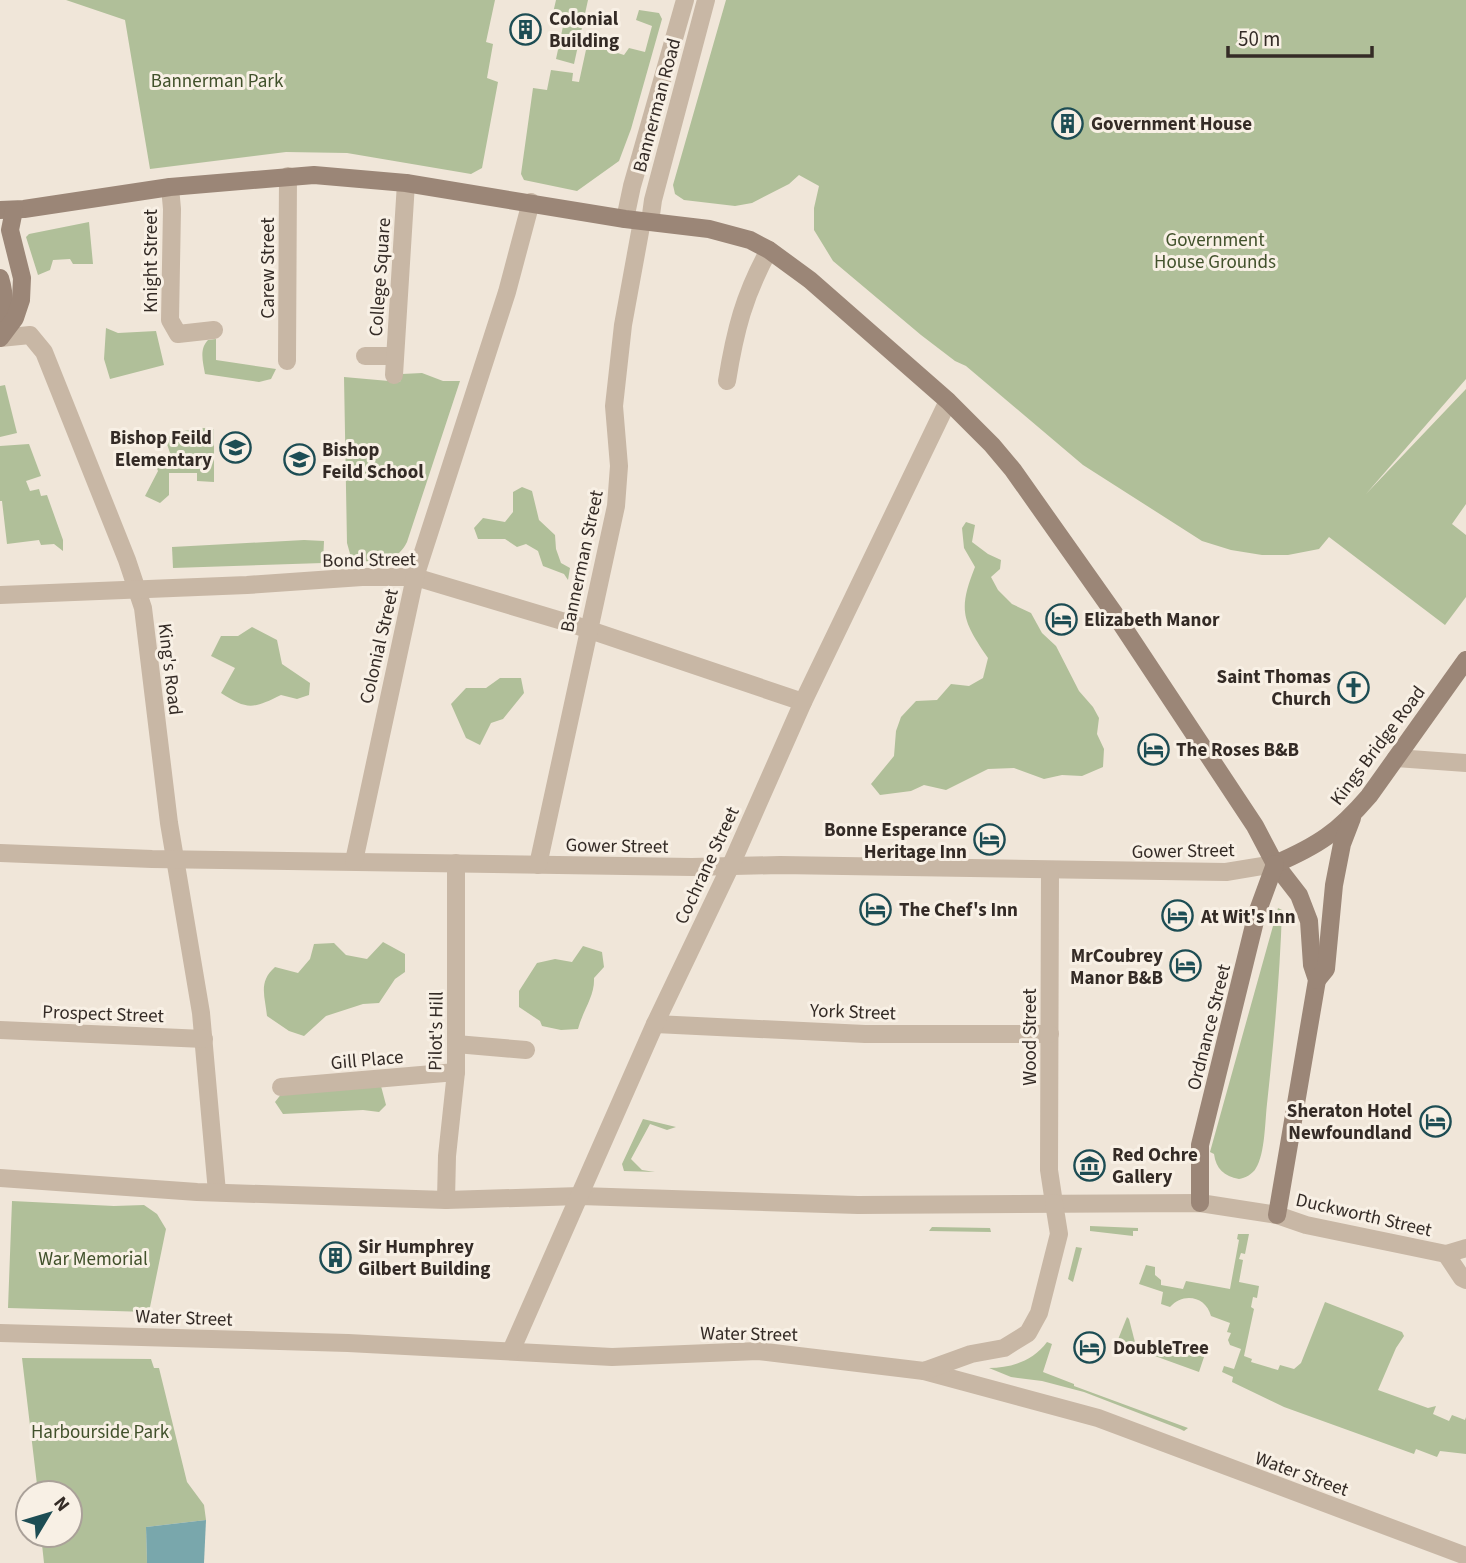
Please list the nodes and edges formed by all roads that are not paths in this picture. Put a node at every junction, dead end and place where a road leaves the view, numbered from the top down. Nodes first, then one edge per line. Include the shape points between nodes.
1 (685, 0) edge
2 (706, 0) edge
3 (288, 176) junction
4 (406, 183) junction
5 (170, 187) junction
6 (531, 202) junction
7 (7, 210) edge
8 (639, 221) junction
9 (769, 250) junction
10 (0, 278) edge
11 (214, 330) dead end
12 (0, 338) edge
13 (365, 356) dead end
14 (395, 356) junction
15 (287, 360) dead end
16 (394, 374) dead end
17 (727, 381) dead end
18 (948, 401) junction
19 (415, 577) junction
20 (136, 589) junction
21 (0, 596) edge
22 (589, 630) junction
23 (1466, 660) edge
24 (803, 702) junction
25 (1396, 758) junction
26 (1466, 763) edge
27 (1353, 815) junction
28 (0, 853) edge
29 (176, 859) junction
30 (354, 861) junction
31 (456, 863) junction
32 (1275, 864) junction
33 (538, 865) junction
34 (731, 865) junction
35 (1050, 871) junction
36 (1317, 980) junction
37 (655, 1024) junction
38 (0, 1030) edge
39 (1050, 1034) junction
40 (204, 1038) junction
41 (456, 1044) junction
42 (526, 1050) dead end
43 (456, 1072) junction
44 (281, 1087) dead end
45 (0, 1178) edge
46 (217, 1192) junction
47 (580, 1195) junction
48 (446, 1199) junction
49 (1054, 1203) junction
50 (1200, 1203) junction
51 (1277, 1215) junction
52 (1466, 1248) edge
53 (1446, 1254) junction
54 (1466, 1280) edge
55 (0, 1333) edge
56 (511, 1351) junction
57 (924, 1371) junction
58 (1466, 1556) edge

1 - 8 street, Bannerman Road via 632,186
2 - 8 street, Bannerman Road via 653,200
3 - 4 main road
3 - 5 main road
3 - 15 street, Carew Street
4 - 6 main road
4 - 14 street, College Square
5 - 7 main road
5 - 11 street, Knight Street via 170,320 181,341
6 - 8 main road
6 - 19 street, Colonial Street via 507,292
7 - 12 main road via 22,278 21,300
8 - 9 main road via 730,233
8 - 22 street, Bannerman Street via 614,406 617,496
9 - 17 street via 744,301
9 - 18 main road via 810,280
10 - 12 main road via 4,319
12 - 20 street, King's Road via 30,335 44,352
13 - 14 street
14 - 16 street, College Square
18 - 24 street, Cochrane Street
18 - 32 main road via 992,445 1043,512 1249,816
19 - 20 street, Bond Street
19 - 22 street, Bond Street
19 - 30 street, Colonial Street
20 - 21 street, Bond Street
20 - 29 street, King's Road via 143,608
22 - 24 street, Bond Street
22 - 33 street, Bannerman Street
23 - 25 main road, Kings Bridge Road
24 - 34 street, Cochrane Street
25 - 26 street
25 - 27 main road, Kings Bridge Road
27 - 32 main road, Kings Bridge Road via 1314,847
27 - 36 main road via 1335,875 1326,969
28 - 29 street, Gower Street
29 - 30 street, Gower Street
29 - 40 street, King's Road
30 - 31 street, Gower Street
31 - 33 street, Gower Street
31 - 41 street, Pilot's Hill
32 - 35 street, Gower Street via 1226,872
32 - 36 main road via 1303,901
32 - 50 main road, Ordnance Street via 1257,913 1200,1145
33 - 34 street, Gower Street
34 - 35 street, Gower Street
34 - 37 street, Cochrane Street
35 - 39 street, Wood Street
36 - 51 main road
37 - 39 street, York Street via 865,1034
37 - 47 street, Cochrane Street
38 - 40 street, Prospect Street
39 - 49 street, Wood Street via 1049,1170
40 - 46 street, King's Road
41 - 42 street
41 - 43 street, Pilot's Hill
43 - 44 street, Gill Place
43 - 48 street, Pilot's Hill
45 - 46 street, Duckworth Street
46 - 48 street, Duckworth Street
47 - 48 street, Duckworth Street
47 - 49 street, Duckworth Street via 858,1205
47 - 56 street, Cochrane Street
49 - 50 street, Duckworth Street
49 - 57 street, Wood Street via 1059,1234 1039,1313 1028,1333 1004,1348
50 - 51 street, Duckworth Street
51 - 53 street, Duckworth Street
52 - 53 street
53 - 54 street, Duckworth Street
55 - 56 street, Water Street
56 - 57 street, Water Street via 612,1357 758,1351
57 - 58 street, Water Street via 1098,1418

